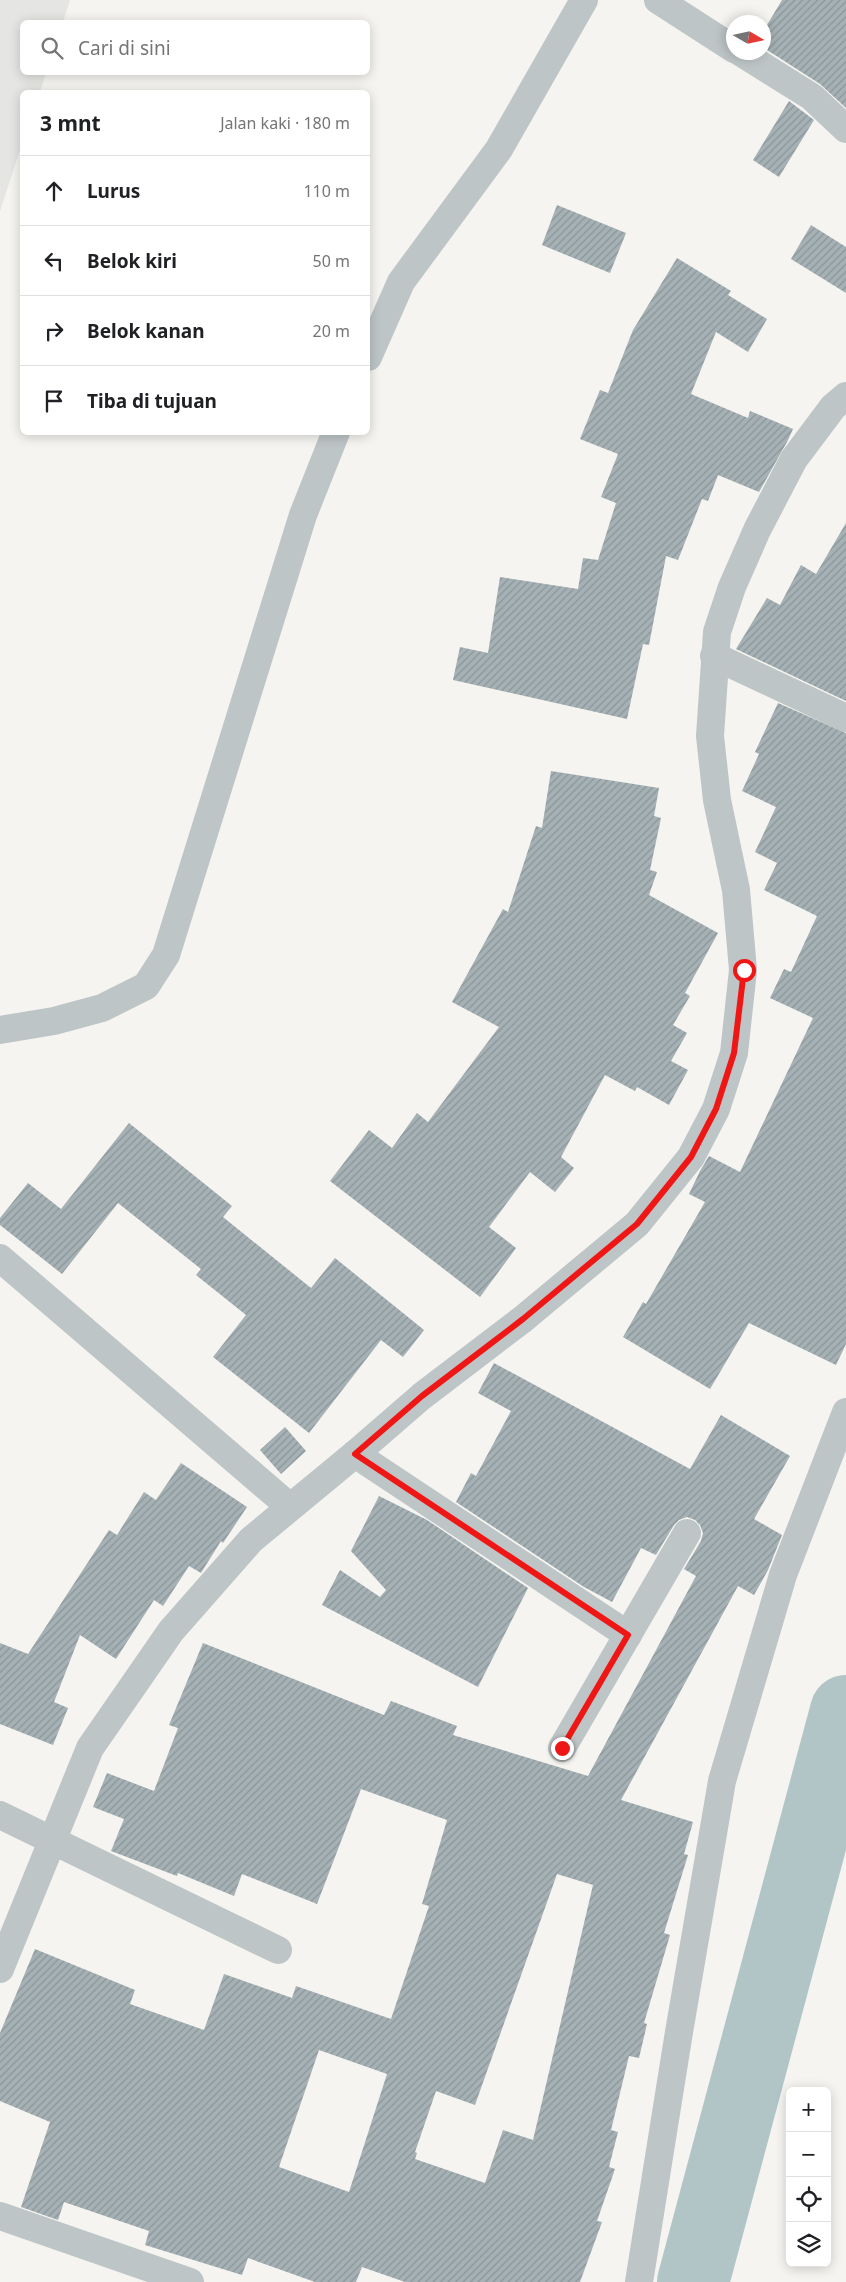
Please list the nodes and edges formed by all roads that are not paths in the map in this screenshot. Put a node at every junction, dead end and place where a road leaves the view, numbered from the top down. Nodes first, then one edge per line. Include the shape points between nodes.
1 (584, 0) edge
2 (658, 0) edge
3 (726, 44) edge
4 (753, 60) edge
5 (846, 129) edge
6 (370, 352) edge
7 (846, 396) edge
8 (335, 435) edge
9 (714, 656) junction
10 (846, 718) edge
11 (0, 1030) edge
12 (0, 1258) edge
13 (846, 1412) edge
14 (355, 1454) junction
15 (289, 1506) junction
16 (687, 1534) dead end
17 (628, 1635) junction
18 (562, 1748) dead end
19 (0, 1815) edge
20 (53, 1842) junction
21 (278, 1950) dead end
22 (0, 1969) edge
23 (0, 2216) edge
24 (190, 2282) edge
25 (639, 2282) edge

1 - 6 street via 499,149 401,282
2 - 3 street
4 - 5 street via 812,97
7 - 9 street via 833,407 794,459 757,530 729,596 717,632
8 - 11 street via 303,515 166,955 146,986 102,1008 54,1021
9 - 10 street
9 - 14 street via 710,736 717,800 736,890 744,970 734,1053 716,1109 691,1157 637,1224 523,1319 422,1396
12 - 15 street
13 - 25 street via 783,1575 722,1781
14 - 15 street
14 - 17 street
15 - 20 street via 251,1540 171,1631 90,1748
16 - 17 street
17 - 18 street
19 - 20 street
20 - 21 street
20 - 22 street
23 - 24 street

